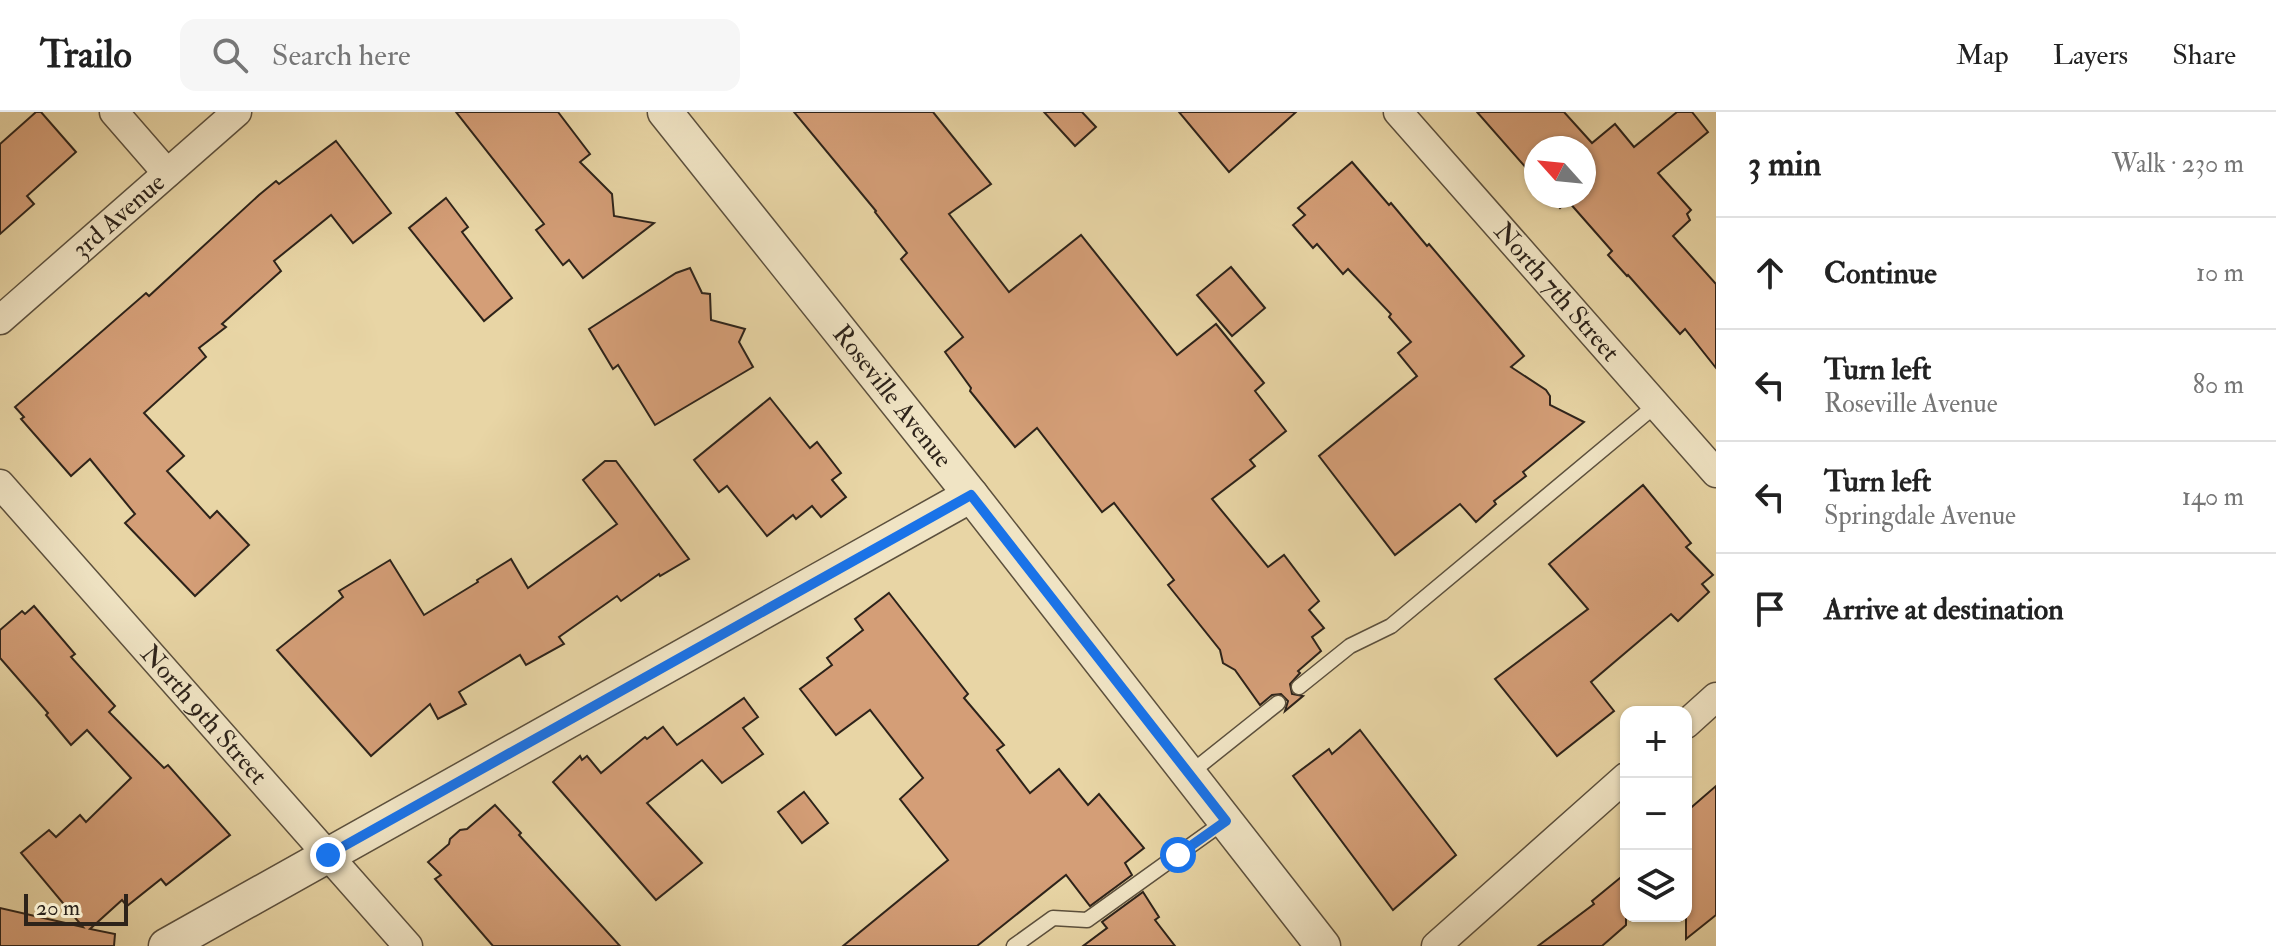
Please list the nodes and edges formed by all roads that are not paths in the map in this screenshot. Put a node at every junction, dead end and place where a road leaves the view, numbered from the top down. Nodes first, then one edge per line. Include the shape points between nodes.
1 (114, 112) edge
2 (237, 112) edge
3 (665, 112) edge
4 (1398, 112) edge
5 (167, 173) junction
6 (0, 320) edge
7 (1656, 405) junction
8 (1716, 473) edge
9 (0, 484) edge
10 (971, 495) junction
11 (1299, 687) dead end
12 (1716, 697) edge
13 (1278, 703) dead end
14 (1692, 719) edge
15 (1189, 774) junction
16 (1625, 778) edge
17 (1226, 821) junction
18 (328, 855) junction
19 (166, 946) edge
20 (408, 946) edge
21 (1014, 946) edge
22 (1323, 946) edge
23 (1436, 946) edge

1 - 5 street
2 - 5 street, 3rd Avenue
3 - 10 street, Roseville Avenue
4 - 7 street, North 7th Street
5 - 6 street, 3rd Avenue
7 - 8 street, North 7th Street
7 - 11 lane via 1391,626 1350,646
9 - 18 street, North 9th Street
10 - 15 street, Roseville Avenue
10 - 18 street
12 - 14 street
13 - 15 lane
15 - 17 street, Roseville Avenue
16 - 23 street
17 - 21 lane via 1087,920 1053,918
17 - 22 street, Roseville Avenue
18 - 19 street
18 - 20 street, North 9th Street

